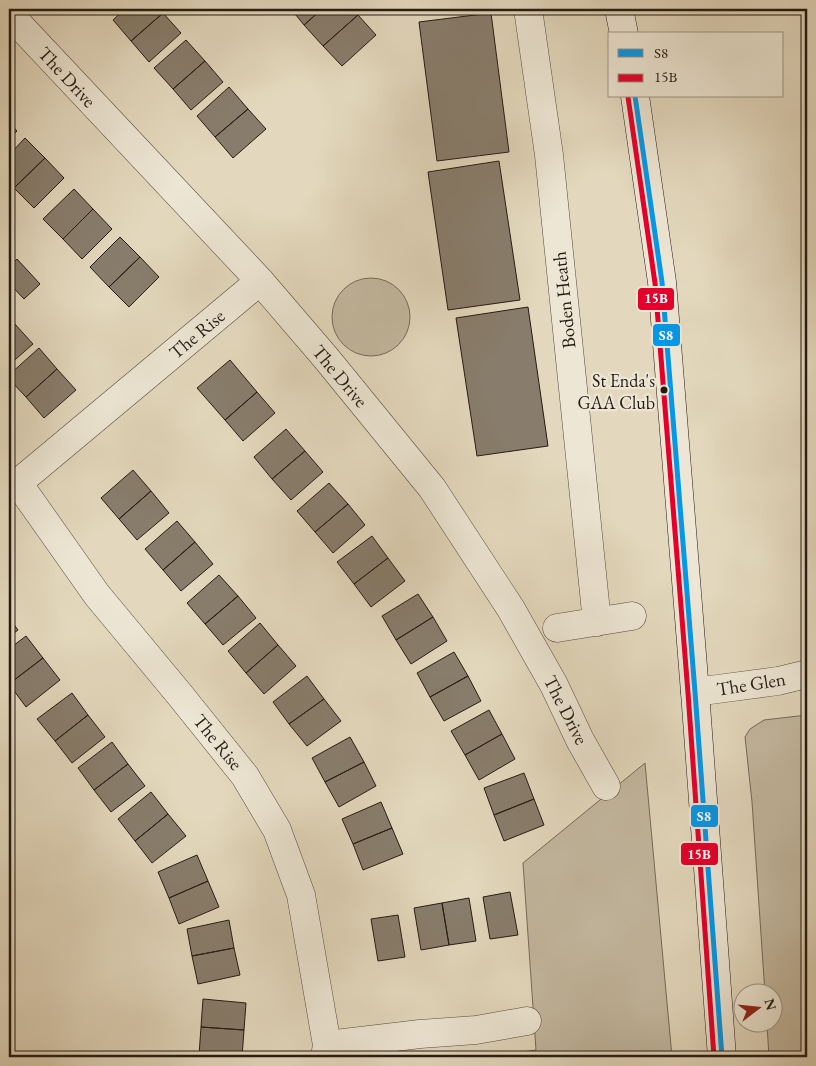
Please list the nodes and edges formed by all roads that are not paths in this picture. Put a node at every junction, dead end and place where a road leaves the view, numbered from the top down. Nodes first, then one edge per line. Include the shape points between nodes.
1 (528, 9) edge
2 (620, 9) edge
3 (9, 14) edge
4 (624, 32) edge
5 (635, 98) edge
6 (260, 281) junction
7 (13, 478) edge
8 (632, 616) dead end
9 (597, 622) junction
10 (558, 628) dead end
11 (807, 674) edge
12 (695, 692) junction
13 (606, 786) dead end
14 (527, 1021) dead end
15 (326, 1051) edge
16 (722, 1057) edge

1 - 9 street, Boden Heath via 549,155
2 - 4 street
3 - 6 street, The Drive
5 - 12 street via 662,282
6 - 7 street, The Rise
6 - 13 street, The Drive via 432,488 510,609
7 - 15 street, The Rise via 97,595 245,776 277,830 301,895
8 - 9 street
9 - 10 street
11 - 12 street, The Glen
12 - 16 street
14 - 15 street, The Rise via 476,1030 420,1034

